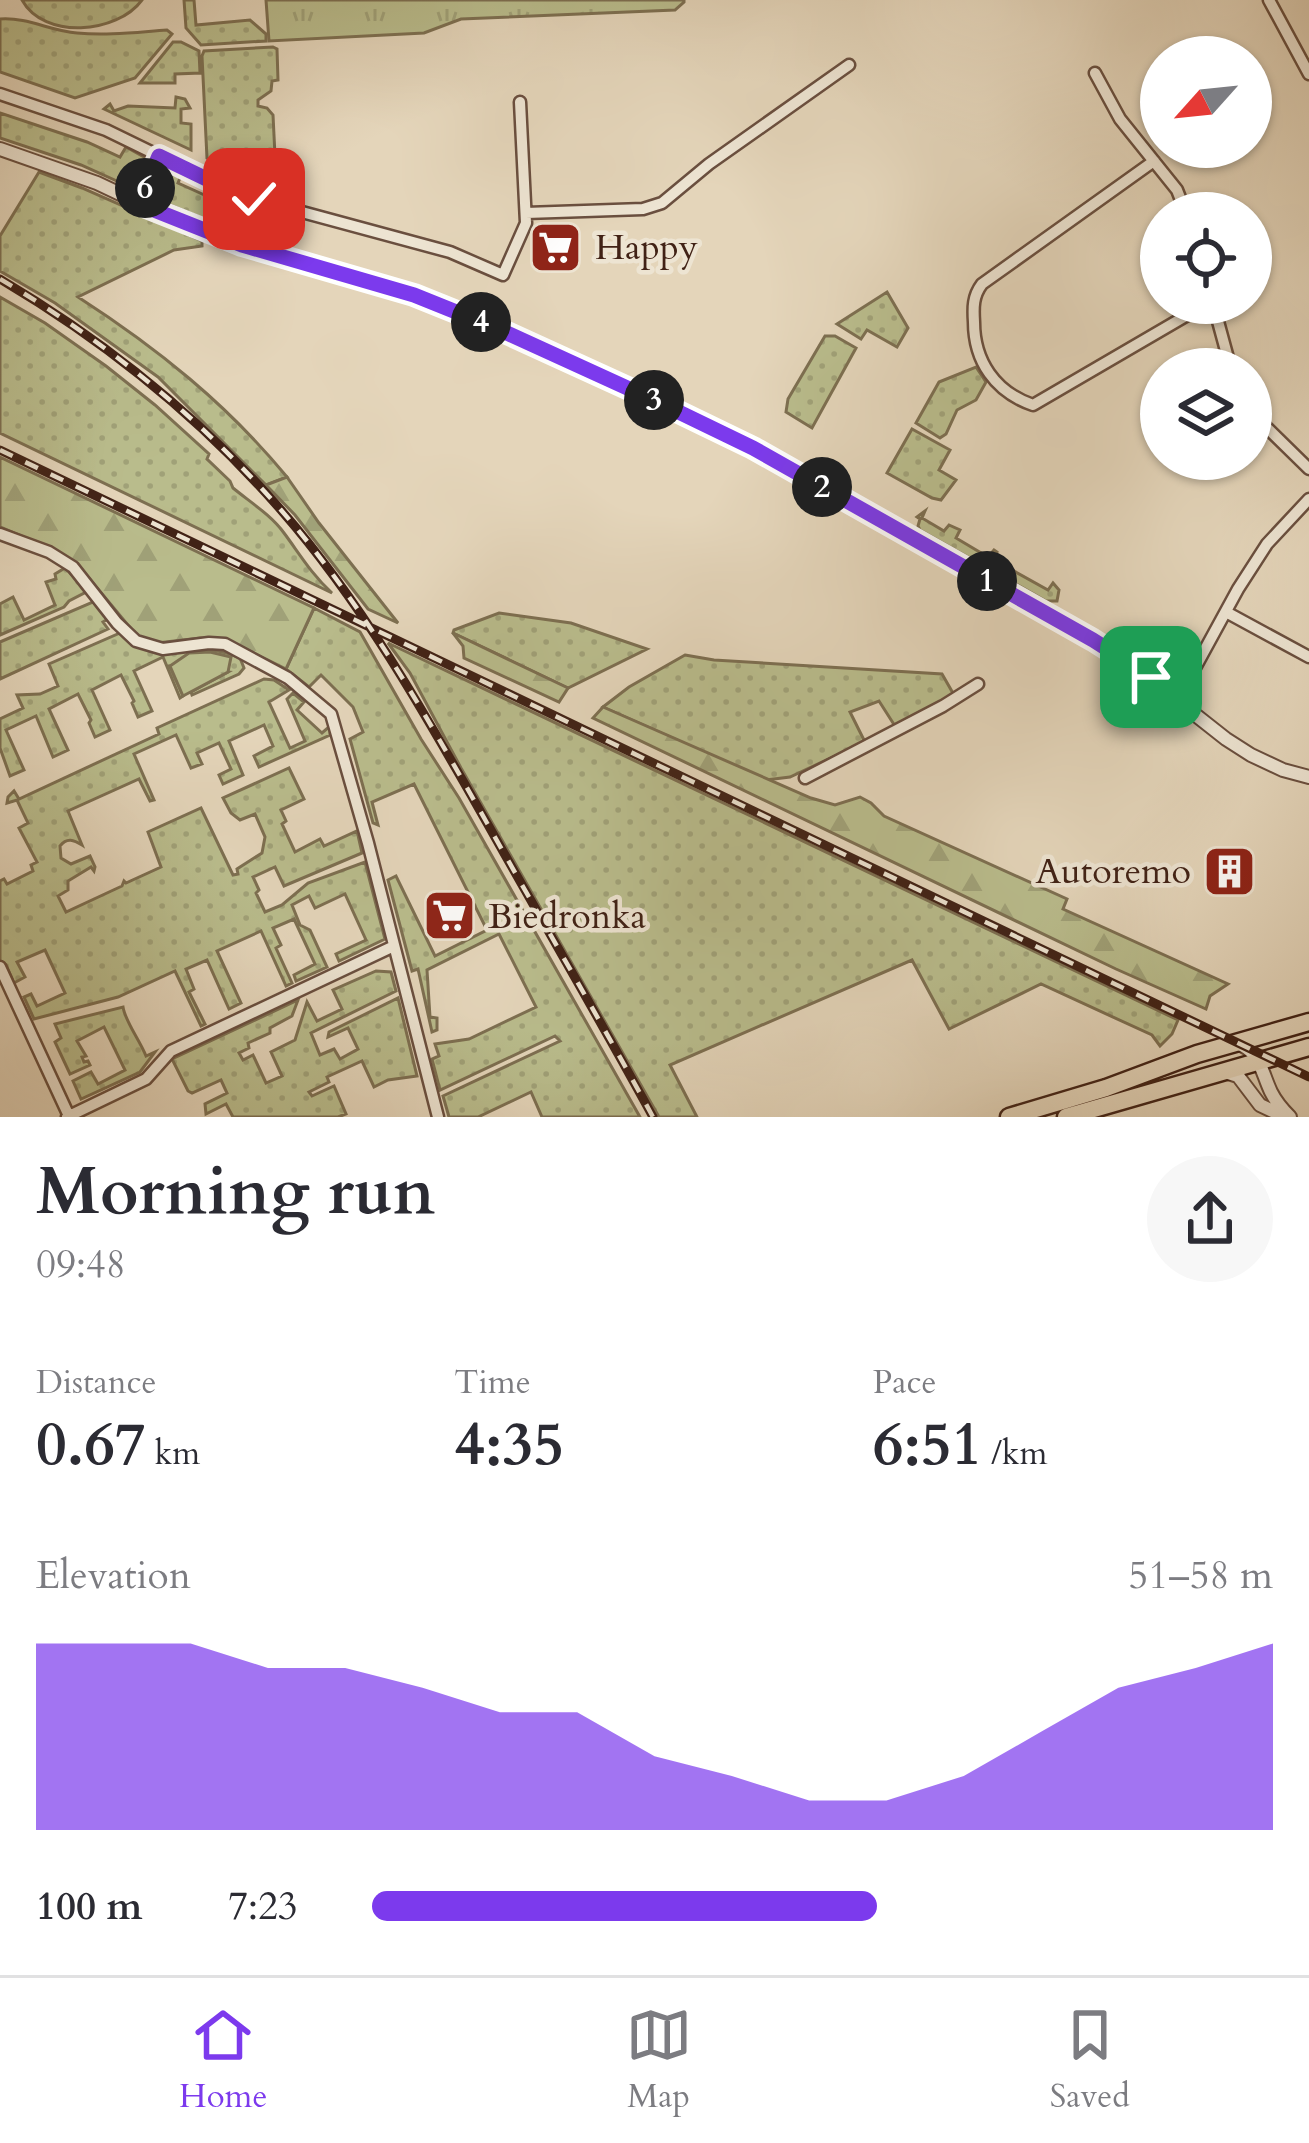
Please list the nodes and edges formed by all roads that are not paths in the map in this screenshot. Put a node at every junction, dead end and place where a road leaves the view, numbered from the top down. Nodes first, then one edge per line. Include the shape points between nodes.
1 (1269, 0) edge
2 (849, 65) dead end
3 (1095, 74) dead end
4 (1309, 74) edge
5 (0, 94) edge
6 (520, 102) dead end
7 (1140, 143) edge
8 (0, 149) edge
9 (159, 156) junction
10 (1144, 168) edge
11 (1160, 168) edge
12 (1178, 192) edge
13 (139, 204) junction
14 (526, 213) junction
15 (1174, 324) edge
16 (1272, 433) edge
17 (1309, 469) edge
18 (1309, 499) edge
19 (0, 534) edge
20 (1226, 612) junction
21 (1309, 658) edge
22 (979, 683) dead end
23 (1178, 699) junction
24 (1309, 777) edge
25 (805, 778) dead end
26 (394, 946) junction
27 (0, 967) edge
28 (1309, 1022) edge
29 (1309, 1047) edge
30 (1241, 1062) junction
31 (68, 1116) edge
32 (438, 1117) edge
33 (1009, 1117) edge
34 (1066, 1117) edge
35 (1288, 1117) edge

1 - 4 street
2 - 14 street via 654,207
3 - 7 street
5 - 9 street
6 - 14 street
8 - 13 street
9 - 13 street
9 - 14 street via 254,199 502,274
10 - 15 street via 982,284 974,339 1000,387 1033,405
11 - 12 street
13 - 23 street via 242,245 414,295 700,422 1093,640
16 - 17 street
18 - 20 street via 1274,533
19 - 26 street via 77,570 136,640 163,649 225,644 289,677 332,714
20 - 21 street
20 - 23 street
22 - 25 street
23 - 24 street via 1251,755
26 - 31 street via 171,1051 146,1079
26 - 32 street
27 - 31 street
28 - 30 main road via 1267,1034
29 - 30 main road
30 - 33 main road via 1196,1054
30 - 34 main road
30 - 35 street
30 - 35 street via 1259,1105

